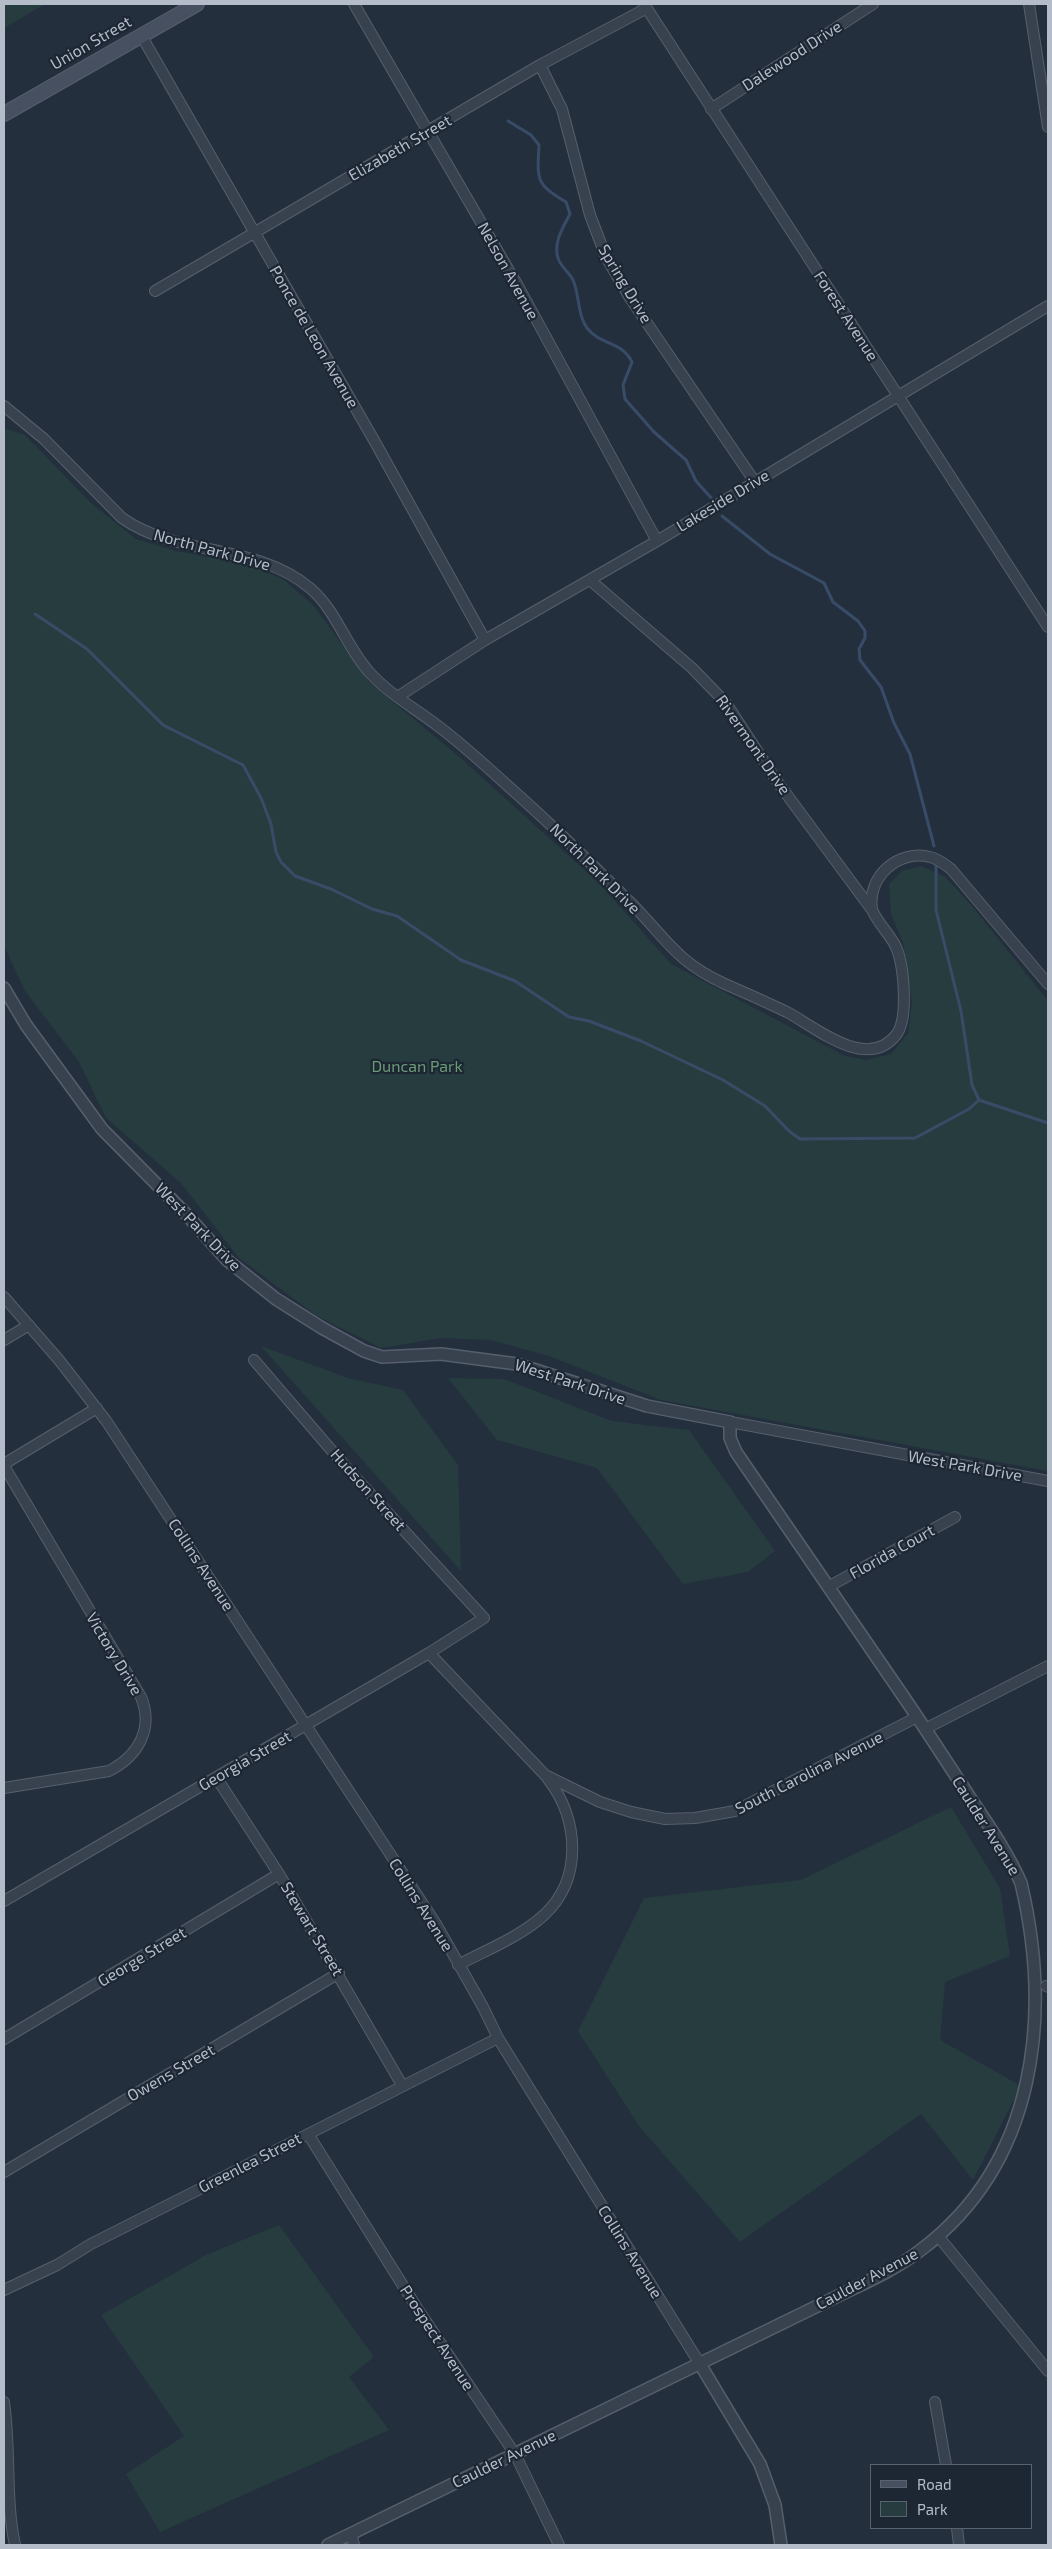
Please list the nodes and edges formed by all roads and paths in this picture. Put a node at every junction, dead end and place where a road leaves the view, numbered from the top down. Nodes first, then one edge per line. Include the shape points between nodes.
1 (196, 4) edge
2 (354, 4) edge
3 (872, 4) edge
4 (1029, 4) edge
5 (645, 6) edge
6 (141, 35) junction
7 (540, 65) junction
8 (711, 109) junction
9 (4, 114) edge
10 (1048, 127) edge
11 (428, 132) junction
12 (254, 232) junction
13 (155, 291) dead end
14 (1048, 306) edge
15 (898, 396) junction
16 (4, 406) edge
17 (755, 482) junction
18 (656, 541) junction
19 (590, 580) junction
20 (1048, 627) edge
21 (485, 640) junction
22 (399, 696) junction
23 (872, 910) junction
24 (1048, 984) edge
25 (4, 988) edge
26 (4, 1297) edge
27 (28, 1325) junction
28 (4, 1340) edge
29 (254, 1360) dead end
30 (97, 1408) junction
31 (730, 1422) junction
32 (4, 1465) edge
33 (1048, 1482) edge
34 (955, 1517) dead end
35 (828, 1587) junction
36 (484, 1618) joint
37 (429, 1653) junction
38 (1048, 1666) edge
39 (917, 1717) junction
40 (306, 1725) junction
41 (925, 1728) junction
42 (545, 1775) junction
43 (216, 1777) junction
44 (4, 1788) edge
45 (279, 1874) junction
46 (4, 1901) edge
47 (458, 1965) junction
48 (339, 1973) junction
49 (1047, 1987) edge
50 (1046, 2008) dead end
51 (1046, 2023) dead end
52 (498, 2038) junction
53 (4, 2039) edge
54 (1044, 2045) dead end
55 (1042, 2059) dead end
56 (402, 2085) junction
57 (308, 2134) junction
58 (4, 2172) edge
59 (938, 2236) junction
60 (4, 2290) edge
61 (700, 2364) junction
62 (1048, 2371) edge
63 (4, 2402) edge
64 (935, 2402) dead end
65 (6, 2448) edge
66 (515, 2454) junction
67 (946, 2464) edge
68 (956, 2529) edge
69 (352, 2540) edge
70 (15, 2545) edge
71 (328, 2545) edge
72 (559, 2545) edge
73 (781, 2545) edge
74 (960, 2545) edge

1 - 6 main road, Union Street
2 - 11 street, Nelson Avenue
3 - 8 street, Dalewood Drive
4 - 10 street
5 - 7 street, Elizabeth Street
5 - 8 street, Forest Avenue
6 - 9 main road, Union Street
6 - 12 street, Ponce de Leon Avenue
7 - 11 street, Elizabeth Street
7 - 17 street, Spring Drive via 562,109 590,215 606,257 630,298
8 - 15 street, Forest Avenue
11 - 12 street, Elizabeth Street
11 - 18 street, Nelson Avenue via 518,286
12 - 13 street, Elizabeth Street
12 - 21 street, Ponce de Leon Avenue
14 - 15 street, Lakeside Drive
15 - 17 street, Lakeside Drive
15 - 20 street, Forest Avenue
16 - 22 street, North Park Drive via 44,439 122,518 136,528 166,540 260,560 297,578 326,606 362,663 385,687
17 - 18 street, Lakeside Drive
18 - 19 street, Lakeside Drive
19 - 21 street, Lakeside Drive
19 - 23 street, Rivermont Drive via 705,679 726,703 782,788
21 - 22 street, Lakeside Drive
22 - 23 street, North Park Drive via 443,729 542,816 636,908 668,947 691,966 853,1048 867,1049 892,1040 902,1019 900,956
23 - 24 street via 877,881 891,864 911,855 936,858 957,876
25 - 31 street, West Park Drive via 31,1033 102,1129 227,1260 322,1328 382,1357 441,1354 517,1364 630,1402
26 - 27 street, Collins Avenue
27 - 28 street
27 - 30 street, Collins Avenue
29 - 36 street, Hudson Street via 345,1466
30 - 32 street
30 - 40 street, Collins Avenue
31 - 33 street, West Park Drive
31 - 35 street, Caulder Avenue via 730,1438 736,1452
32 - 44 street, Victory Drive via 141,1697 146,1720 141,1742 133,1755 109,1771
34 - 35 street, Florida Court
35 - 39 street, Caulder Avenue
36 - 37 street, Georgia Street
37 - 40 street, Georgia Street
37 - 42 street, South Carolina Avenue
38 - 41 street
39 - 41 street, Caulder Avenue
39 - 42 street, South Carolina Avenue via 775,1792 723,1814 681,1819 653,1818 594,1800
40 - 43 street, Georgia Street
40 - 47 street, Collins Avenue via 436,1924
41 - 49 street, Caulder Avenue via 1020,1880 1036,1926
42 - 47 street via 566,1809 571,1829 573,1849 563,1888 553,1905 530,1926
43 - 45 street, Stewart Street
43 - 46 street, Georgia Street
45 - 48 street, Stewart Street
45 - 53 street, George Street
47 - 52 street, Collins Avenue
48 - 56 street, Stewart Street
48 - 58 street, Owens Street
49 - 50 street, Caulder Avenue
51 - 54 street
52 - 56 street, Greenlea Street
52 - 61 street, Collins Avenue
55 - 59 street, Caulder Avenue via 1034,2094 1014,2141 977,2195
56 - 57 street, Greenlea Street
57 - 60 street, Greenlea Street
57 - 66 street, Prospect Avenue via 417,2308
59 - 61 street, Caulder Avenue via 882,2274
59 - 62 street
61 - 66 street, Caulder Avenue
61 - 73 street, Collins Avenue via 760,2464 775,2504
63 - 65 street
64 - 67 street
65 - 70 street via 9,2509
66 - 69 street, Caulder Avenue
66 - 72 street, Prospect Avenue
68 - 74 street
69 - 71 street, Caulder Avenue

